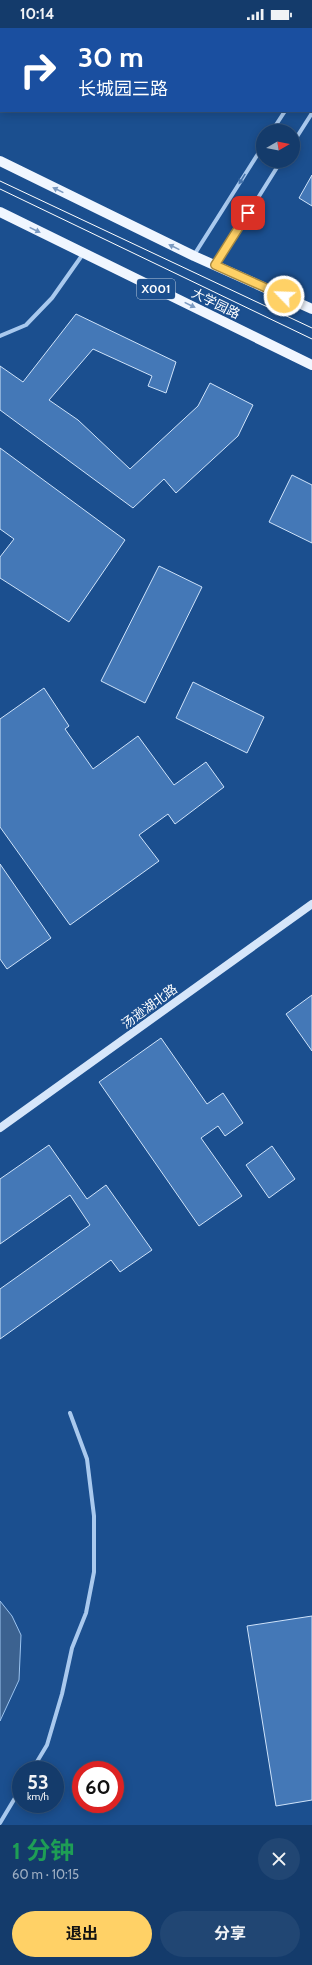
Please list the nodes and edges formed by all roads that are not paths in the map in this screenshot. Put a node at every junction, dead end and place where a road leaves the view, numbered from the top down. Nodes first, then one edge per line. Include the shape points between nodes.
1 (284, 112) edge
2 (312, 113) edge
3 (277, 124) edge
4 (300, 132) edge
5 (256, 157) edge
6 (0, 161) edge
7 (277, 168) edge
8 (0, 212) edge
9 (84, 253) junction
10 (194, 256) junction
11 (215, 265) junction
12 (312, 309) edge
13 (0, 336) edge
14 (312, 365) edge
15 (312, 904) edge
16 (0, 1128) edge
17 (70, 1413) dead end
18 (37, 1761) edge
19 (12, 1803) edge
20 (0, 1823) edge

1 - 3 street
2 - 4 street
5 -> 10 street
10 -> 6 main road
7 - 11 street
8 -> 9 main road, 大学园路 / X001
9 - 13 street via 52,298 26,324
9 -> 14 main road, 大学园路 / X001
10 - 11 main road
11 - 12 main road
15 - 16 main road, 汤逊湖北路
17 - 18 street via 87,1459 94,1516 94,1572 86,1613 72,1648 47,1745
19 - 20 street

